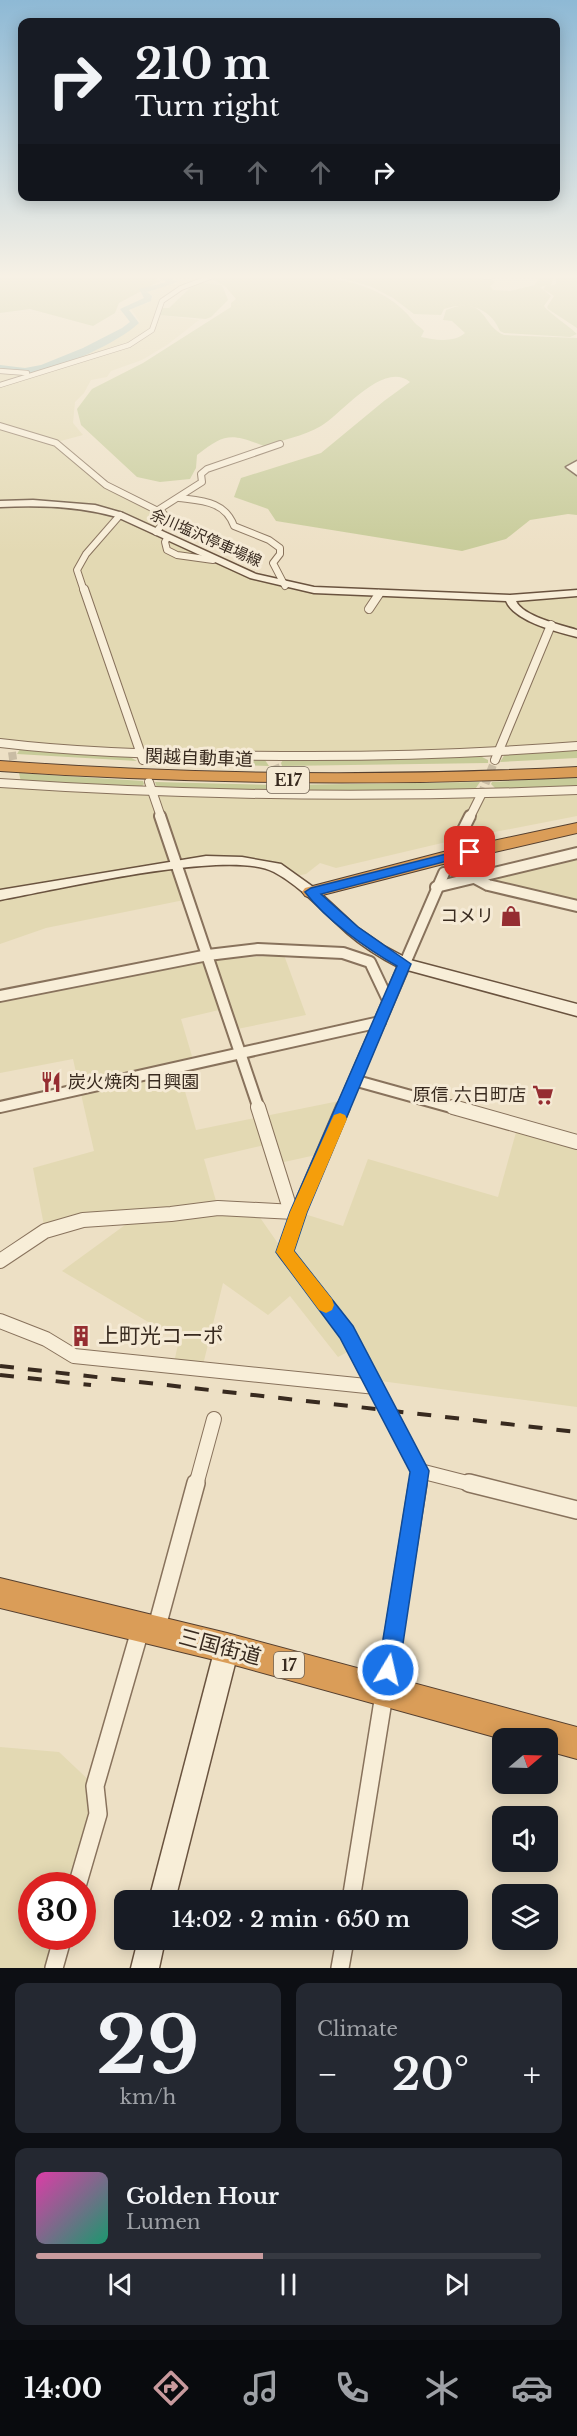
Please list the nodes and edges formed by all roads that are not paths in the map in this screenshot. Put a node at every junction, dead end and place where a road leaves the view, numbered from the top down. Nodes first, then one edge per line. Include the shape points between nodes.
1 (48, 369) edge
2 (0, 371) edge
3 (30, 374) junction
4 (0, 385) edge
5 (0, 426) edge
6 (280, 444) dead end
7 (577, 464) edge
8 (577, 472) edge
9 (179, 498) junction
10 (0, 504) edge
11 (158, 510) junction
12 (120, 515) junction
13 (156, 532) junction
14 (285, 586) junction
15 (577, 593) edge
16 (379, 594) junction
17 (510, 598) junction
18 (369, 609) dead end
19 (551, 625) junction
20 (577, 634) edge
21 (0, 743) edge
22 (577, 746) edge
23 (8, 751) edge
24 (497, 756) junction
25 (142, 757) junction
26 (577, 763) edge
27 (7, 770) edge
28 (577, 772) edge
29 (149, 782) dead end
30 (0, 783) edge
31 (17, 784) junction
32 (283, 786) tunnel mouth
33 (577, 790) edge
34 (152, 794) junction
35 (481, 795) junction
36 (287, 796) junction
37 (577, 828) edge
38 (463, 830) tunnel mouth
39 (577, 853) edge
40 (176, 864) junction
41 (444, 873) tunnel mouth
42 (475, 878) junction
43 (436, 887) junction
44 (311, 892) junction
45 (0, 895) edge
46 (577, 906) edge
47 (207, 955) junction
48 (405, 964) junction
49 (0, 996) edge
50 (388, 1000) junction
51 (577, 1010) edge
52 (380, 1022) junction
53 (241, 1053) junction
54 (357, 1081) junction
55 (0, 1107) edge
56 (577, 1142) edge
57 (295, 1212) junction
58 (0, 1261) edge
59 (0, 1321) edge
60 (376, 1387) junction
61 (214, 1419) dead end
62 (420, 1471) junction
63 (577, 1510) edge
64 (0, 1593) edge
65 (148, 1629) junction
66 (227, 1648) junction
67 (385, 1693) junction
68 (577, 1743) edge
69 (81, 1872) edge
70 (165, 1890) edge
71 (353, 1890) edge
72 (59, 1950) edge
73 (150, 1950) edge
74 (343, 1950) edge
75 (54, 1968) edge
76 (145, 1968) edge
77 (340, 1968) edge

1 - 3 street
2 - 3 street
3 - 4 street
5 - 11 street via 56,443 106,484
6 - 9 street via 207,469 201,474 202,482
7 - 8 main road via 570,467
9 - 11 street
9 - 14 street via 221,506 229,512 234,526 280,548 273,563
10 - 12 main road, 余川塩沢停車場線 via 64,505
11 - 13 street via 165,521
12 - 13 main road, 余川塩沢停車場線
12 - 25 street via 77,570
13 - 14 main road, 余川塩沢停車場線 via 213,560
14 - 16 main road, 余川塩沢停車場線
15 - 17 main road, 余川塩沢停車場線
16 - 17 main road, 余川塩沢停車場線
16 - 18 street
17 - 19 main road via 514,608
19 - 20 main road
19 - 24 street
21 - 23 street
22 - 24 street
23 - 25 street
23 - 26 highway, 関越自動車道 / E17 via 111,766 253,771 444,770
24 - 25 street via 274,761
27 - 28 highway, 関越自動車道 / E17 via 324,780
27 - 31 street
29 - 34 street
30 - 31 street
31 - 34 street
32 - 36 street
33 - 35 street
34 - 36 street
34 - 40 street
35 - 36 street
35 - 38 street
37 - 44 highway
39 - 42 street
40 - 44 main road via 242,861 276,867
40 - 45 main road
40 - 47 street
41 - 43 street
42 - 43 street
42 - 46 street via 488,885
43 - 48 street
44 - 48 main road via 353,931
47 - 49 street
47 - 50 street via 258,949 343,953 370,962
47 - 53 street
48 - 50 street
48 - 51 main road
50 - 52 street
52 - 53 street
52 - 54 street
53 - 55 street
53 - 57 street
54 - 56 street
54 - 57 street
57 - 58 street via 218,1208 83,1220 45,1231
57 - 60 street via 285,1252 346,1332
59 - 60 street via 46,1339 74,1356
60 - 62 street
61 - 65 street
62 - 63 street
62 - 67 street
64 - 65 highway, 三国街道 / 17
65 - 66 highway, 三国街道 / 17
65 - 69 street via 95,1786 98,1814
66 - 67 highway, 三国街道 / 17
66 - 70 main road
67 - 68 highway, 三国街道 / 17
67 - 71 street
72 - 75 street
73 - 76 main road
74 - 77 street

